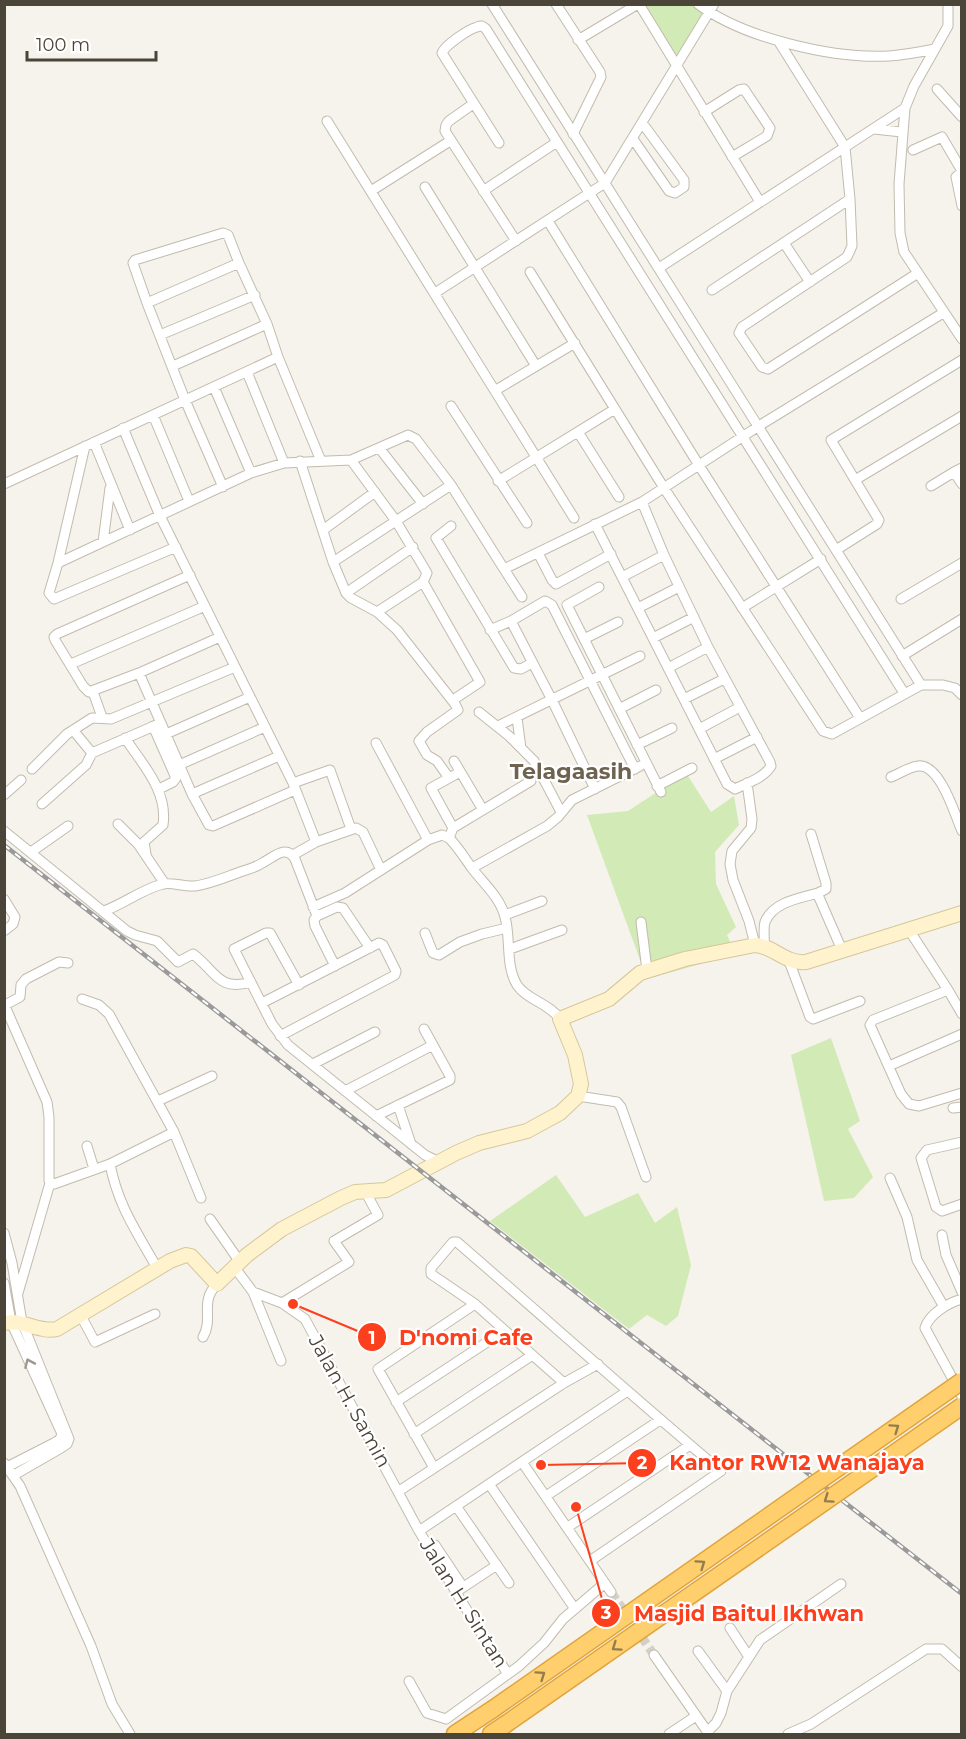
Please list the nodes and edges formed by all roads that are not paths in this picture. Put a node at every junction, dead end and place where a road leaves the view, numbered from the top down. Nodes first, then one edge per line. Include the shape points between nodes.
1 (492, 4) edge
2 (556, 4) edge
3 (638, 4) edge
4 (698, 4) edge
5 (948, 4) edge
6 (712, 9) edge
7 (578, 40) junction
8 (779, 42) junction
9 (935, 49) junction
10 (677, 68) junction
11 (937, 89) dead end
12 (473, 104) junction
13 (905, 108) junction
14 (704, 112) junction
15 (962, 117) edge
16 (327, 121) dead end
17 (643, 124) junction
18 (874, 129) junction
19 (902, 132) junction
20 (573, 134) junction
21 (633, 140) junction
22 (450, 141) junction
23 (557, 142) junction
24 (499, 143) dead end
25 (845, 147) junction
26 (913, 150) dead end
27 (732, 157) junction
28 (962, 171) edge
29 (605, 183) junction
30 (425, 187) dead end
31 (371, 191) junction
32 (483, 191) junction
33 (591, 193) junction
34 (850, 199) junction
35 (760, 202) junction
36 (962, 206) edge
37 (548, 221) junction
38 (516, 241) junction
39 (784, 243) junction
40 (239, 263) junction
41 (476, 267) junction
42 (659, 268) junction
43 (530, 272) dead end
44 (918, 273) junction
45 (810, 282) junction
46 (712, 291) dead end
47 (435, 293) junction
48 (255, 295) junction
49 (147, 303) junction
50 (943, 312) junction
51 (267, 324) junction
52 (160, 335) junction
53 (962, 339) edge
54 (575, 343) junction
55 (278, 357) junction
56 (962, 360) edge
57 (173, 366) junction
58 (536, 366) junction
59 (247, 372) junction
60 (214, 387) junction
61 (496, 390) junction
62 (185, 400) junction
63 (451, 406) dead end
64 (615, 409) junction
65 (153, 416) junction
66 (962, 416) edge
67 (757, 427) junction
68 (123, 428) junction
69 (578, 432) junction
70 (742, 437) junction
71 (89, 444) junction
72 (380, 449) junction
73 (538, 457) junction
74 (321, 460) junction
75 (351, 460) junction
76 (300, 462) junction
77 (284, 463) junction
78 (699, 465) junction
79 (958, 470) edge
80 (251, 473) junction
81 (855, 480) junction
82 (498, 481) junction
83 (4, 484) edge
84 (962, 484) edge
85 (451, 485) junction
86 (111, 486) junction
87 (931, 486) dead end
88 (223, 487) junction
89 (664, 488) junction
90 (375, 492) junction
91 (618, 496) dead end
92 (189, 501) junction
93 (642, 502) junction
94 (423, 504) junction
95 (160, 516) junction
96 (574, 518) dead end
97 (396, 521) junction
98 (527, 523) dead end
99 (595, 524) junction
100 (451, 526) dead end
101 (130, 530) junction
102 (323, 530) junction
103 (103, 542) junction
104 (176, 547) junction
105 (413, 547) junction
106 (836, 550) junction
107 (538, 553) junction
108 (610, 554) junction
109 (664, 555) junction
110 (821, 559) junction
111 (333, 562) junction
112 (58, 563) junction
113 (962, 563) edge
114 (504, 569) junction
115 (190, 575) junction
116 (622, 577) junction
117 (423, 582) junction
118 (599, 587) dead end
119 (679, 587) junction
120 (776, 587) junction
121 (346, 593) junction
122 (522, 597) dead end
123 (901, 599) dead end
124 (205, 606) junction
125 (638, 608) junction
126 (742, 608) junction
127 (377, 612) junction
128 (694, 617) junction
129 (962, 619) edge
130 (511, 621) junction
131 (618, 622) dead end
132 (490, 630) junction
133 (220, 636) junction
134 (653, 638) junction
135 (584, 639) junction
136 (708, 647) junction
137 (640, 656) dead end
138 (902, 656) junction
139 (532, 663) junction
140 (71, 664) junction
141 (235, 667) junction
142 (668, 668) junction
143 (139, 673) junction
144 (602, 675) junction
145 (724, 678) junction
146 (591, 681) junction
147 (921, 685) junction
148 (959, 689) edge
149 (656, 690) dead end
150 (93, 692) junction
151 (904, 693) junction
152 (250, 697) junction
153 (684, 699) junction
154 (453, 700) junction
155 (552, 700) junction
156 (152, 702) junction
157 (740, 707) junction
158 (619, 709) junction
159 (479, 712) dead end
160 (102, 717) junction
161 (517, 718) junction
162 (860, 718) junction
163 (157, 724) junction
164 (498, 726) junction
165 (265, 727) junction
166 (672, 728) dead end
167 (699, 729) junction
168 (73, 730) junction
169 (166, 734) junction
170 (757, 737) junction
171 (126, 738) junction
172 (376, 743) dead end
173 (637, 745) junction
174 (521, 748) junction
175 (92, 753) junction
176 (279, 756) junction
177 (714, 759) junction
178 (454, 760) dead end
179 (646, 763) junction
180 (179, 765) junction
181 (692, 768) dead end
182 (32, 769) dead end
183 (635, 769) junction
184 (460, 772) junction
185 (891, 777) dead end
186 (449, 778) junction
187 (21, 780) dead end
188 (531, 781) dead end
189 (747, 783) junction
190 (294, 786) junction
191 (159, 789) junction
192 (595, 789) junction
193 (192, 794) junction
194 (4, 795) edge
195 (42, 804) dead end
196 (483, 810) junction
197 (561, 812) junction
198 (118, 824) dead end
199 (68, 826) dead end
200 (453, 828) junction
201 (351, 829) junction
202 (4, 831) edge
203 (962, 831) edge
204 (811, 834) dead end
205 (449, 838) junction
206 (428, 840) junction
207 (316, 842) junction
208 (31, 852) junction
209 (146, 854) junction
210 (293, 855) junction
211 (472, 868) junction
212 (381, 870) junction
213 (165, 884) junction
214 (818, 892) junction
215 (4, 899) edge
216 (542, 901) dead end
217 (104, 911) junction
218 (315, 911) junction
219 (962, 913) edge
220 (505, 915) junction
221 (641, 921) dead end
222 (507, 928) junction
223 (562, 930) dead end
224 (909, 930) junction
225 (4, 931) edge
226 (425, 933) dead end
227 (759, 945) junction
228 (370, 948) junction
229 (510, 949) junction
230 (842, 950) junction
231 (789, 961) junction
232 (68, 963) dead end
233 (334, 966) junction
234 (647, 970) junction
235 (251, 982) junction
236 (298, 984) junction
237 (948, 990) junction
238 (82, 999) dead end
239 (860, 1002) dead end
240 (262, 1003) junction
241 (5, 1005) edge
242 (962, 1014) edge
243 (560, 1019) junction
244 (424, 1029) dead end
245 (375, 1032) dead end
246 (962, 1034) edge
247 (280, 1036) junction
248 (433, 1045) junction
249 (312, 1064) junction
250 (889, 1066) junction
251 (212, 1076) dead end
252 (345, 1091) junction
253 (962, 1093) edge
254 (578, 1096) junction
255 (158, 1101) junction
256 (398, 1105) junction
257 (376, 1116) junction
258 (174, 1132) junction
259 (962, 1142) edge
260 (411, 1144) junction
261 (87, 1146) dead end
262 (439, 1162) junction
263 (110, 1164) junction
264 (94, 1169) junction
265 (646, 1177) dead end
266 (890, 1178) dead end
267 (50, 1183) junction
268 (365, 1191) junction
269 (201, 1198) dead end
270 (962, 1204) edge
271 (210, 1220) dead end
272 (4, 1233) edge
273 (942, 1235) dead end
274 (238, 1265) junction
275 (157, 1268) junction
276 (4, 1282) edge
277 (217, 1284) junction
278 (253, 1292) junction
279 (962, 1292) edge
280 (17, 1296) junction
281 (962, 1299) edge
282 (282, 1304) junction
283 (475, 1304) junction
284 (944, 1307) junction
285 (155, 1314) dead end
286 (81, 1316) junction
287 (12, 1322) edge
288 (504, 1330) junction
289 (203, 1337) dead end
290 (531, 1356) junction
291 (280, 1361) dead end
292 (598, 1364) junction
293 (962, 1382) edge
294 (564, 1383) junction
295 (626, 1392) junction
296 (962, 1396) edge
297 (396, 1402) junction
298 (962, 1406) edge
299 (660, 1420) junction
300 (414, 1434) junction
301 (65, 1439) junction
302 (690, 1445) junction
303 (522, 1462) junction
304 (6, 1465) edge
305 (434, 1468) junction
306 (14, 1475) junction
307 (489, 1484) junction
308 (399, 1491) junction
309 (546, 1496) junction
310 (456, 1506) junction
311 (568, 1527) junction
312 (421, 1529) junction
313 (590, 1561) junction
314 (496, 1565) junction
315 (509, 1583) dead end
316 (605, 1583) junction
317 (841, 1584) dead end
318 (460, 1590) junction
319 (611, 1592) tunnel mouth
320 (575, 1609) junction
321 (730, 1628) dead end
322 (698, 1651) dead end
323 (654, 1655) tunnel mouth
324 (749, 1657) junction
325 (962, 1666) edge
326 (508, 1674) junction
327 (408, 1681) dead end
328 (727, 1690) junction
329 (696, 1716) junction
330 (708, 1733) edge
331 (130, 1734) edge
332 (455, 1734) edge
333 (491, 1734) edge
334 (669, 1734) edge
335 (788, 1734) edge

1 - 20 street
2 - 7 street
3 - 7 street
3 - 10 street
4 - 6 street
5 - 9 street via 948,26
6 - 8 street
6 - 10 street
7 - 20 street via 601,77
8 - 9 street via 865,55
8 - 25 street
9 - 13 street
10 - 14 street
10 - 17 street
11 - 15 street
12 - 22 street via 446,125
12 - 23 street via 442,52 445,46 482,26
12 - 24 street
13 - 18 street
13 - 19 street
14 - 27 street
14 - 27 street via 744,89 770,128 767,136
16 - 31 street
17 - 21 street
17 - 21 street via 684,180 684,187 672,194
18 - 19 street
18 - 25 street
19 - 44 street via 900,233 904,252
20 - 29 street
21 - 29 street
22 - 31 street
22 - 32 street
23 - 32 street
23 - 33 street
25 - 34 street
25 - 35 street
26 - 28 street via 942,137
27 - 35 street
28 - 36 street via 956,181
29 - 33 street
29 - 42 street
30 - 41 street
31 - 47 street
32 - 38 street
33 - 37 street
33 - 70 street
34 - 39 street
34 - 45 street via 851,251
35 - 42 street
37 - 38 street
37 - 78 street
38 - 41 street
39 - 45 street
39 - 46 street
40 - 48 street
40 - 49 street
40 - 49 street via 225,233 139,258 133,263
41 - 47 street
41 - 58 street
42 - 67 street
43 - 54 street
44 - 45 street via 765,369 739,330
44 - 50 street
47 - 61 street
48 - 51 street
48 - 52 street
49 - 52 street
50 - 53 street
50 - 67 street
51 - 55 street
51 - 57 street
52 - 57 street
54 - 58 street
54 - 64 street
55 - 59 street
55 - 74 street
56 - 81 street via 831,440
57 - 62 street
58 - 61 street
59 - 60 street
59 - 77 street
60 - 62 street
60 - 80 street
61 - 73 street
62 - 65 street
62 - 88 street
63 - 82 street
64 - 69 street
64 - 89 street
65 - 68 street
65 - 92 street
66 - 81 street
67 - 70 street
67 - 106 street
68 - 71 street
68 - 95 street
69 - 73 street
69 - 91 street
70 - 78 street
70 - 110 street
71 - 83 street
71 - 86 street
71 - 112 street
72 - 75 street
72 - 85 street via 413,436
72 - 94 street
73 - 82 street
73 - 96 street
74 - 75 street
74 - 76 street
75 - 90 street
76 - 77 street
76 - 102 street
77 - 80 street
78 - 89 street
78 - 120 street
79 - 84 street
79 - 87 street
80 - 88 street
81 - 106 street via 879,521
82 - 98 street
85 - 94 street
85 - 114 street
86 - 101 street
86 - 103 street
88 - 92 street
89 - 93 street
89 - 126 street
90 - 97 street
90 - 102 street
92 - 95 street
93 - 99 street
93 - 109 street
94 - 97 street
95 - 101 street
95 - 104 street
97 - 105 street
97 - 111 street
99 - 107 street
99 - 108 street
100 - 132 street via 436,538
101 - 103 street
102 - 111 street
103 - 112 street
104 - 112 street via 53,599 49,593
104 - 115 street
105 - 117 street via 427,573
105 - 121 street
106 - 138 street
107 - 108 street via 556,584
107 - 114 street
108 - 116 street
109 - 116 street
109 - 119 street
110 - 120 street
110 - 151 street
111 - 121 street
113 - 123 street
114 - 122 street
115 - 124 street
115 - 140 street via 56,635
116 - 125 street
117 - 127 street
117 - 154 street via 480,682
118 - 135 street via 567,605
119 - 125 street
119 - 128 street
120 - 126 street
120 - 162 street
121 - 127 street
124 - 133 street
124 - 140 street
125 - 134 street
126 - 162 street via 823,731 832,735
127 - 154 street via 397,630
128 - 134 street
128 - 136 street
129 - 138 street
130 - 132 street
130 - 139 street
130 - 146 street via 546,601 551,603
131 - 135 street
132 - 139 street via 514,668
133 - 141 street
133 - 143 street
134 - 142 street
135 - 144 street
136 - 142 street
136 - 145 street
137 - 144 street
138 - 147 street
139 - 155 street
140 - 150 street via 85,690
141 - 152 street
141 - 156 street
142 - 153 street
143 - 150 street
143 - 156 street
144 - 146 street
144 - 158 street
145 - 153 street
145 - 157 street
146 - 155 street
146 - 183 street
147 - 148 street
147 - 151 street
149 - 158 street
150 - 160 street
151 - 162 street
152 - 165 street
152 - 169 street
153 - 167 street
154 - 186 street via 458,710 419,741
155 - 161 street
155 - 192 street
156 - 160 street via 111,719
156 - 163 street
157 - 167 street
157 - 170 street
158 - 173 street
159 - 164 street
160 - 168 street via 92,718
161 - 164 street
161 - 174 street
163 - 169 street
163 - 171 street
163 - 191 street via 176,778
164 - 174 street
165 - 176 street
165 - 180 street
166 - 173 street
167 - 177 street
168 - 175 street
168 - 182 street
169 - 180 street
170 - 177 street
170 - 189 street via 771,766
171 - 175 street
171 - 191 street
172 - 206 street
173 - 179 street
174 - 197 street via 543,775
175 - 195 street via 86,765
176 - 190 street
176 - 193 street
177 - 189 street via 731,788
178 - 184 street
179 - 181 street via 659,789
179 - 183 street
180 - 193 street
183 - 192 street
184 - 186 street
184 - 196 street
185 - 203 street via 917,766 929,768 945,791
186 - 200 street via 430,788
187 - 194 street
188 - 196 street
189 - 227 street via 751,828 732,851 730,864
190 - 193 street via 211,826
190 - 201 street via 330,770
190 - 207 street
191 - 209 street via 163,825 144,842
192 - 197 street via 572,800
196 - 200 street
197 - 211 street via 547,826
198 - 209 street
199 - 208 street
200 - 205 street
201 - 207 street
201 - 212 street via 363,832
202 - 208 street
204 - 214 street via 826,883 826,889
205 - 206 street via 442,835
205 - 211 street
206 - 212 street
207 - 210 street
208 - 217 street
209 - 213 street
210 - 213 street via 277,853 250,869 204,884
210 - 218 street
211 - 220 street
212 - 218 street
213 - 217 street
214 - 227 street via 785,903 772,912
214 - 230 street
215 - 225 street via 15,917 14,924
216 - 220 street
217 - 235 street via 131,933 157,941 178,962 193,954 223,982 235,986
218 - 228 street via 343,908
218 - 233 street via 315,926
219 - 224 street
220 - 222 street
221 - 234 street
222 - 226 street via 460,942 438,955 433,953
222 - 229 street
223 - 229 street
224 - 230 street
224 - 237 street
227 - 231 street
227 - 234 street
228 - 233 street
228 - 247 street via 382,944 395,975
229 - 243 street via 518,986 554,1010
230 - 231 street via 806,962
231 - 239 street via 813,1019
232 - 241 street via 59,962 26,979 20,997
233 - 236 street
234 - 243 street via 609,999
235 - 236 street via 234,949 267,933 274,938
235 - 240 street
236 - 240 street
237 - 242 street
237 - 250 street via 871,1021
238 - 255 street via 99,1005 109,1014
240 - 247 street
241 - 267 street via 47,1102
243 - 254 street via 580,1073
244 - 248 street
245 - 249 street
246 - 250 street
247 - 249 street
248 - 252 street
248 - 256 street via 450,1080
249 - 252 street
250 - 253 street via 905,1100 914,1106
251 - 255 street
252 - 257 street
254 - 262 street via 560,1113 527,1131 479,1143
254 - 265 street via 617,1102
255 - 258 street
256 - 257 street
256 - 260 street
257 - 260 street
258 - 263 street
258 - 269 street
259 - 270 street via 927,1150 921,1158 936,1207 942,1212
260 - 262 street
261 - 264 street
262 - 268 street via 386,1190
263 - 264 street
263 - 275 street via 123,1208
264 - 267 street
266 - 284 street via 907,1217 917,1260
267 - 280 street
268 - 274 street via 349,1194 289,1224
268 - 282 street via 378,1215 334,1241 349,1262
271 - 274 street
272 - 280 street
273 - 279 street
274 - 277 street
274 - 278 street
275 - 277 street via 189,1255
275 - 286 street
276 - 287 street
277 - 289 street via 209,1294
278 - 282 street, Jalan H. Samin
278 - 291 street
280 - 287 street
281 - 284 street
282 - 308 street, Jalan H. Samin via 305,1318
283 - 288 street
283 - 292 street via 430,1273 453,1242
283 - 297 street via 379,1368
284 - 296 street via 927,1321 925,1328
285 - 286 street via 97,1342
286 - 287 street via 48,1331
287 - 301 street via 69,1439
288 - 290 street
288 - 297 street
290 - 294 street
290 - 300 street
292 - 294 street
292 - 295 street
332 -> 293 highway, bridge
294 - 305 street
295 - 299 street
295 - 303 street
297 - 300 street
298 -> 333 highway, bridge
299 - 302 street
299 - 309 street
300 - 305 street
301 - 304 street
301 - 306 street
302 - 311 street
302 - 313 street via 721,1471
303 - 307 street
303 - 309 street
304 - 306 street
305 - 308 street
306 - 331 street via 91,1646 112,1704
307 - 310 street
307 - 320 street
308 - 312 street, Jalan H. Samin
309 - 311 street
310 - 312 street
310 - 314 street
311 - 313 street
312 - 318 street, Jalan H. Samin
313 - 316 street
314 - 315 street
314 - 318 street
316 - 319 street
316 - 320 street, Jalan H. Sintan
317 - 324 street via 760,1640
318 - 326 street, Jalan H. Sintan
320 - 326 street, Jalan H. Sintan
321 - 324 street
322 - 328 street
323 - 329 street
324 - 328 street
325 - 335 street via 942,1649 926,1649 811,1724
326 - 327 street, Jalan H. Sintan via 446,1719 427,1713
328 - 330 street via 721,1713
329 - 330 street
329 - 334 street

